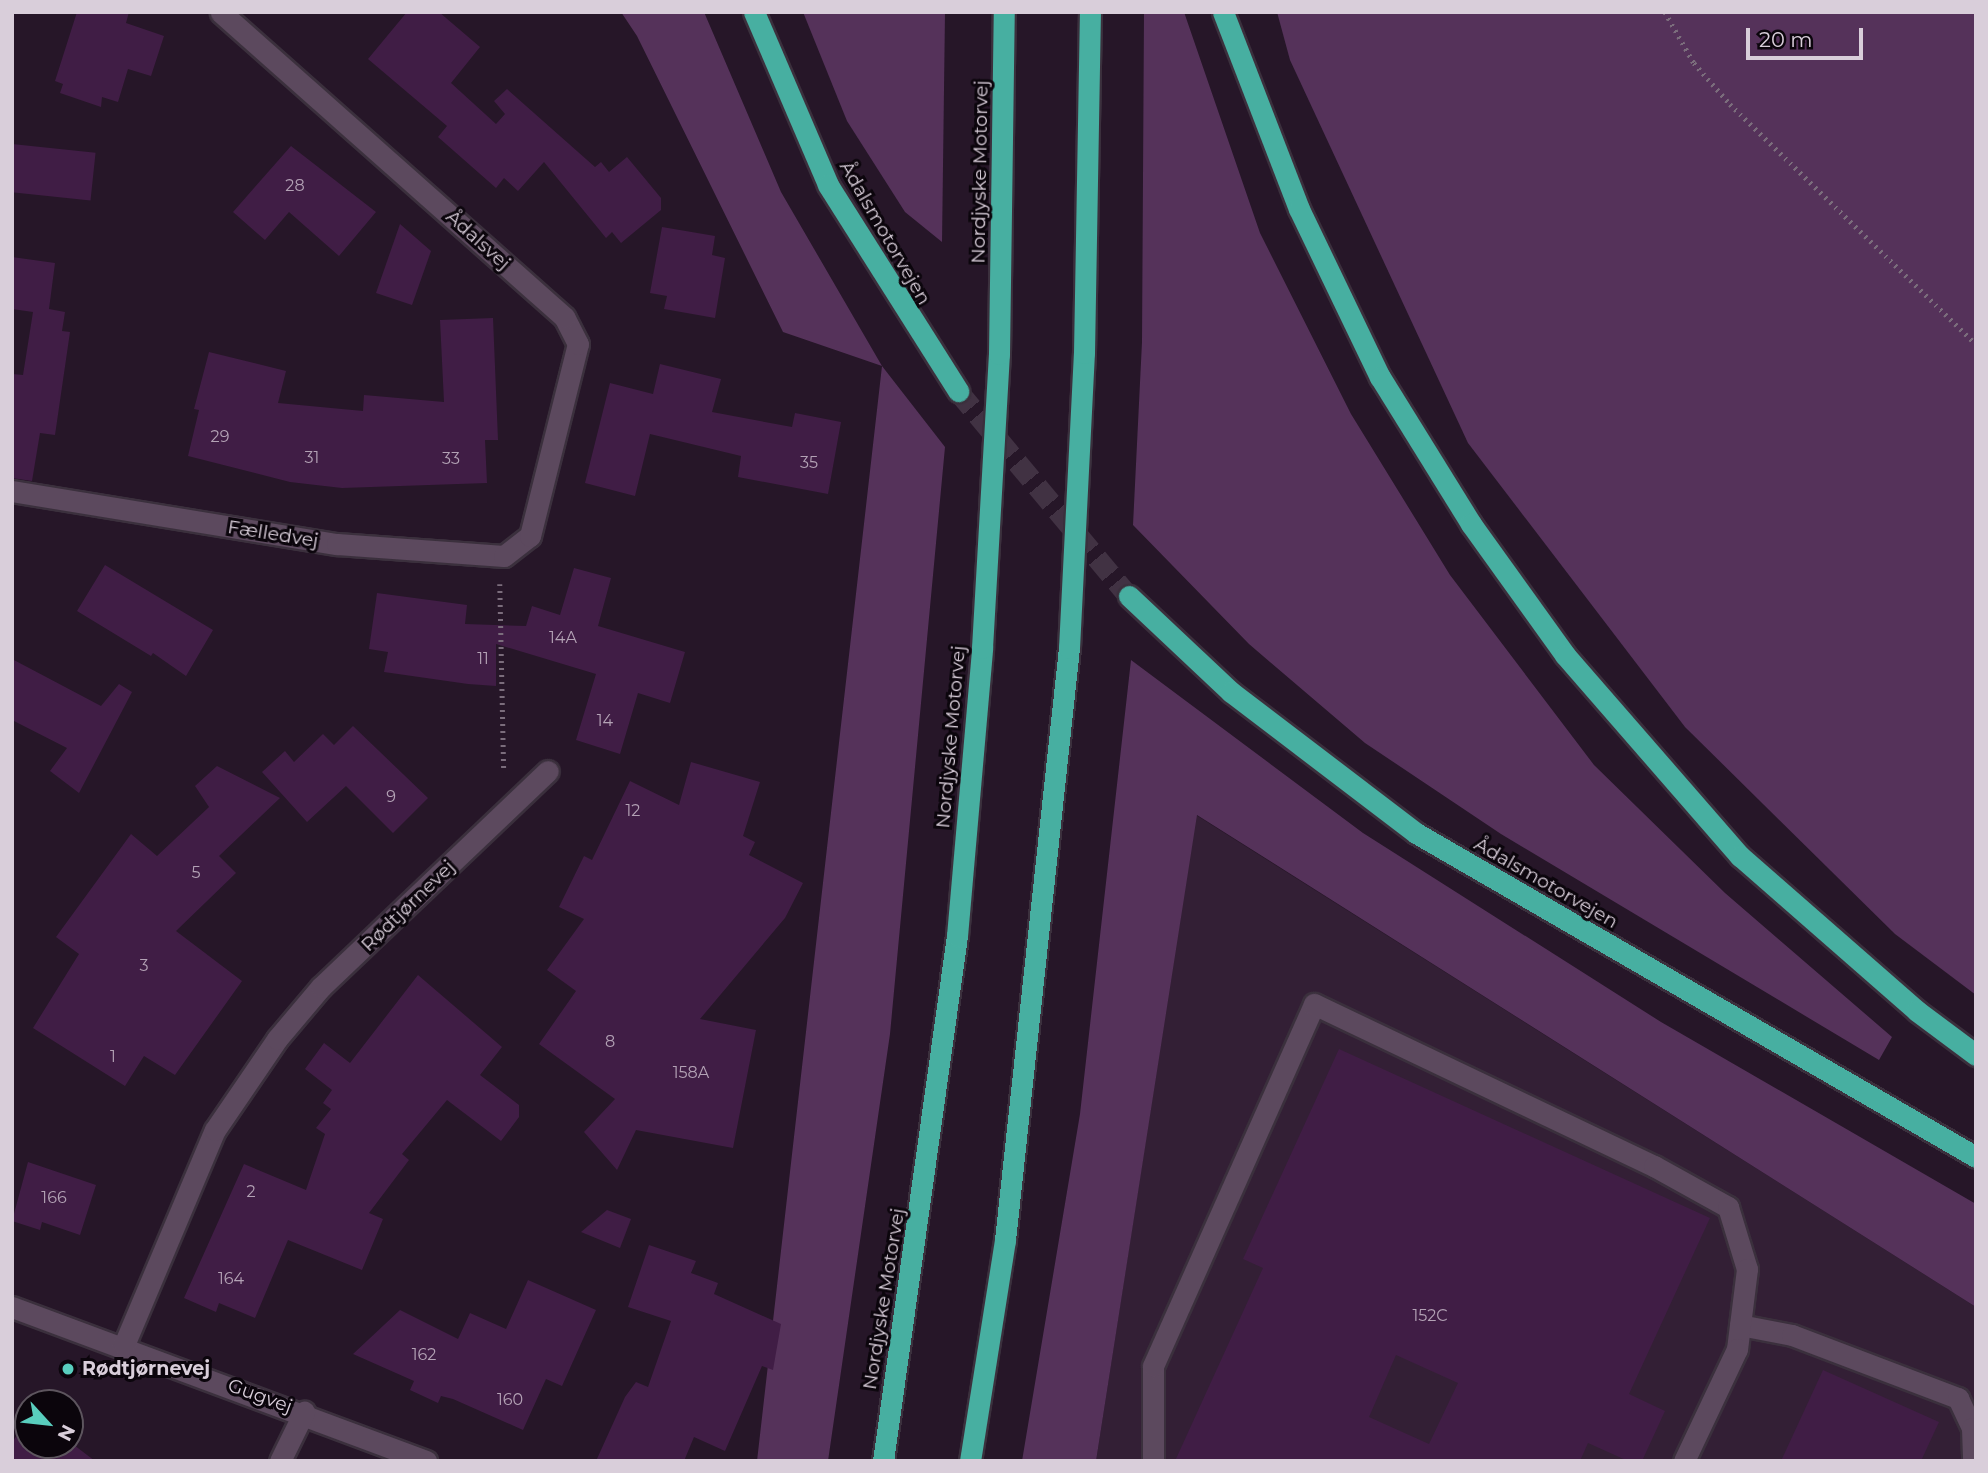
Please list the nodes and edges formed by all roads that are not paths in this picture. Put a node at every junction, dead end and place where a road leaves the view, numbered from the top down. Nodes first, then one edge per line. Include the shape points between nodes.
1 (221, 12) edge
2 (754, 12) edge
3 (1004, 12) edge
4 (1090, 12) edge
5 (1223, 12) edge
6 (958, 391) tunnel mouth
7 (12, 492) edge
8 (504, 555) joint
9 (1129, 596) tunnel mouth
10 (548, 771) dead end
11 (1976, 1055) edge
12 (1976, 1157) edge
13 (12, 1307) edge
14 (1740, 1325) junction
15 (124, 1345) junction
16 (304, 1412) junction
17 (280, 1461) edge
18 (426, 1461) edge
19 (883, 1461) edge
20 (971, 1461) edge
21 (1153, 1461) edge
22 (1684, 1461) edge
23 (1973, 1461) edge

1 - 8 street, Ådalsvej via 564,317 578,344 530,536
2 - 6 highway, Ådalsmotorvejen via 828,184
3 - 19 highway, Nordjyske Motorvej via 999,354 981,662 957,936
4 - 20 highway via 1084,353 1069,648 1006,1227
5 - 11 highway via 1299,209 1380,377 1471,524 1564,655 1741,856 1917,1011
7 - 8 street, Fælledvej via 337,544
9 - 12 highway, Ådalsmotorvejen via 1231,692 1416,833
10 - 15 street, Rødtjørnevej via 321,987 276,1039 215,1130
13 - 15 street, Gugvej
14 - 21 street via 1747,1269 1728,1207 1654,1166 1314,1004 1153,1366
14 - 22 street via 1737,1349
14 - 23 street via 1792,1335 1958,1398 1972,1428
15 - 16 street, Gugvej
16 - 17 street
16 - 18 street, Gugvej

